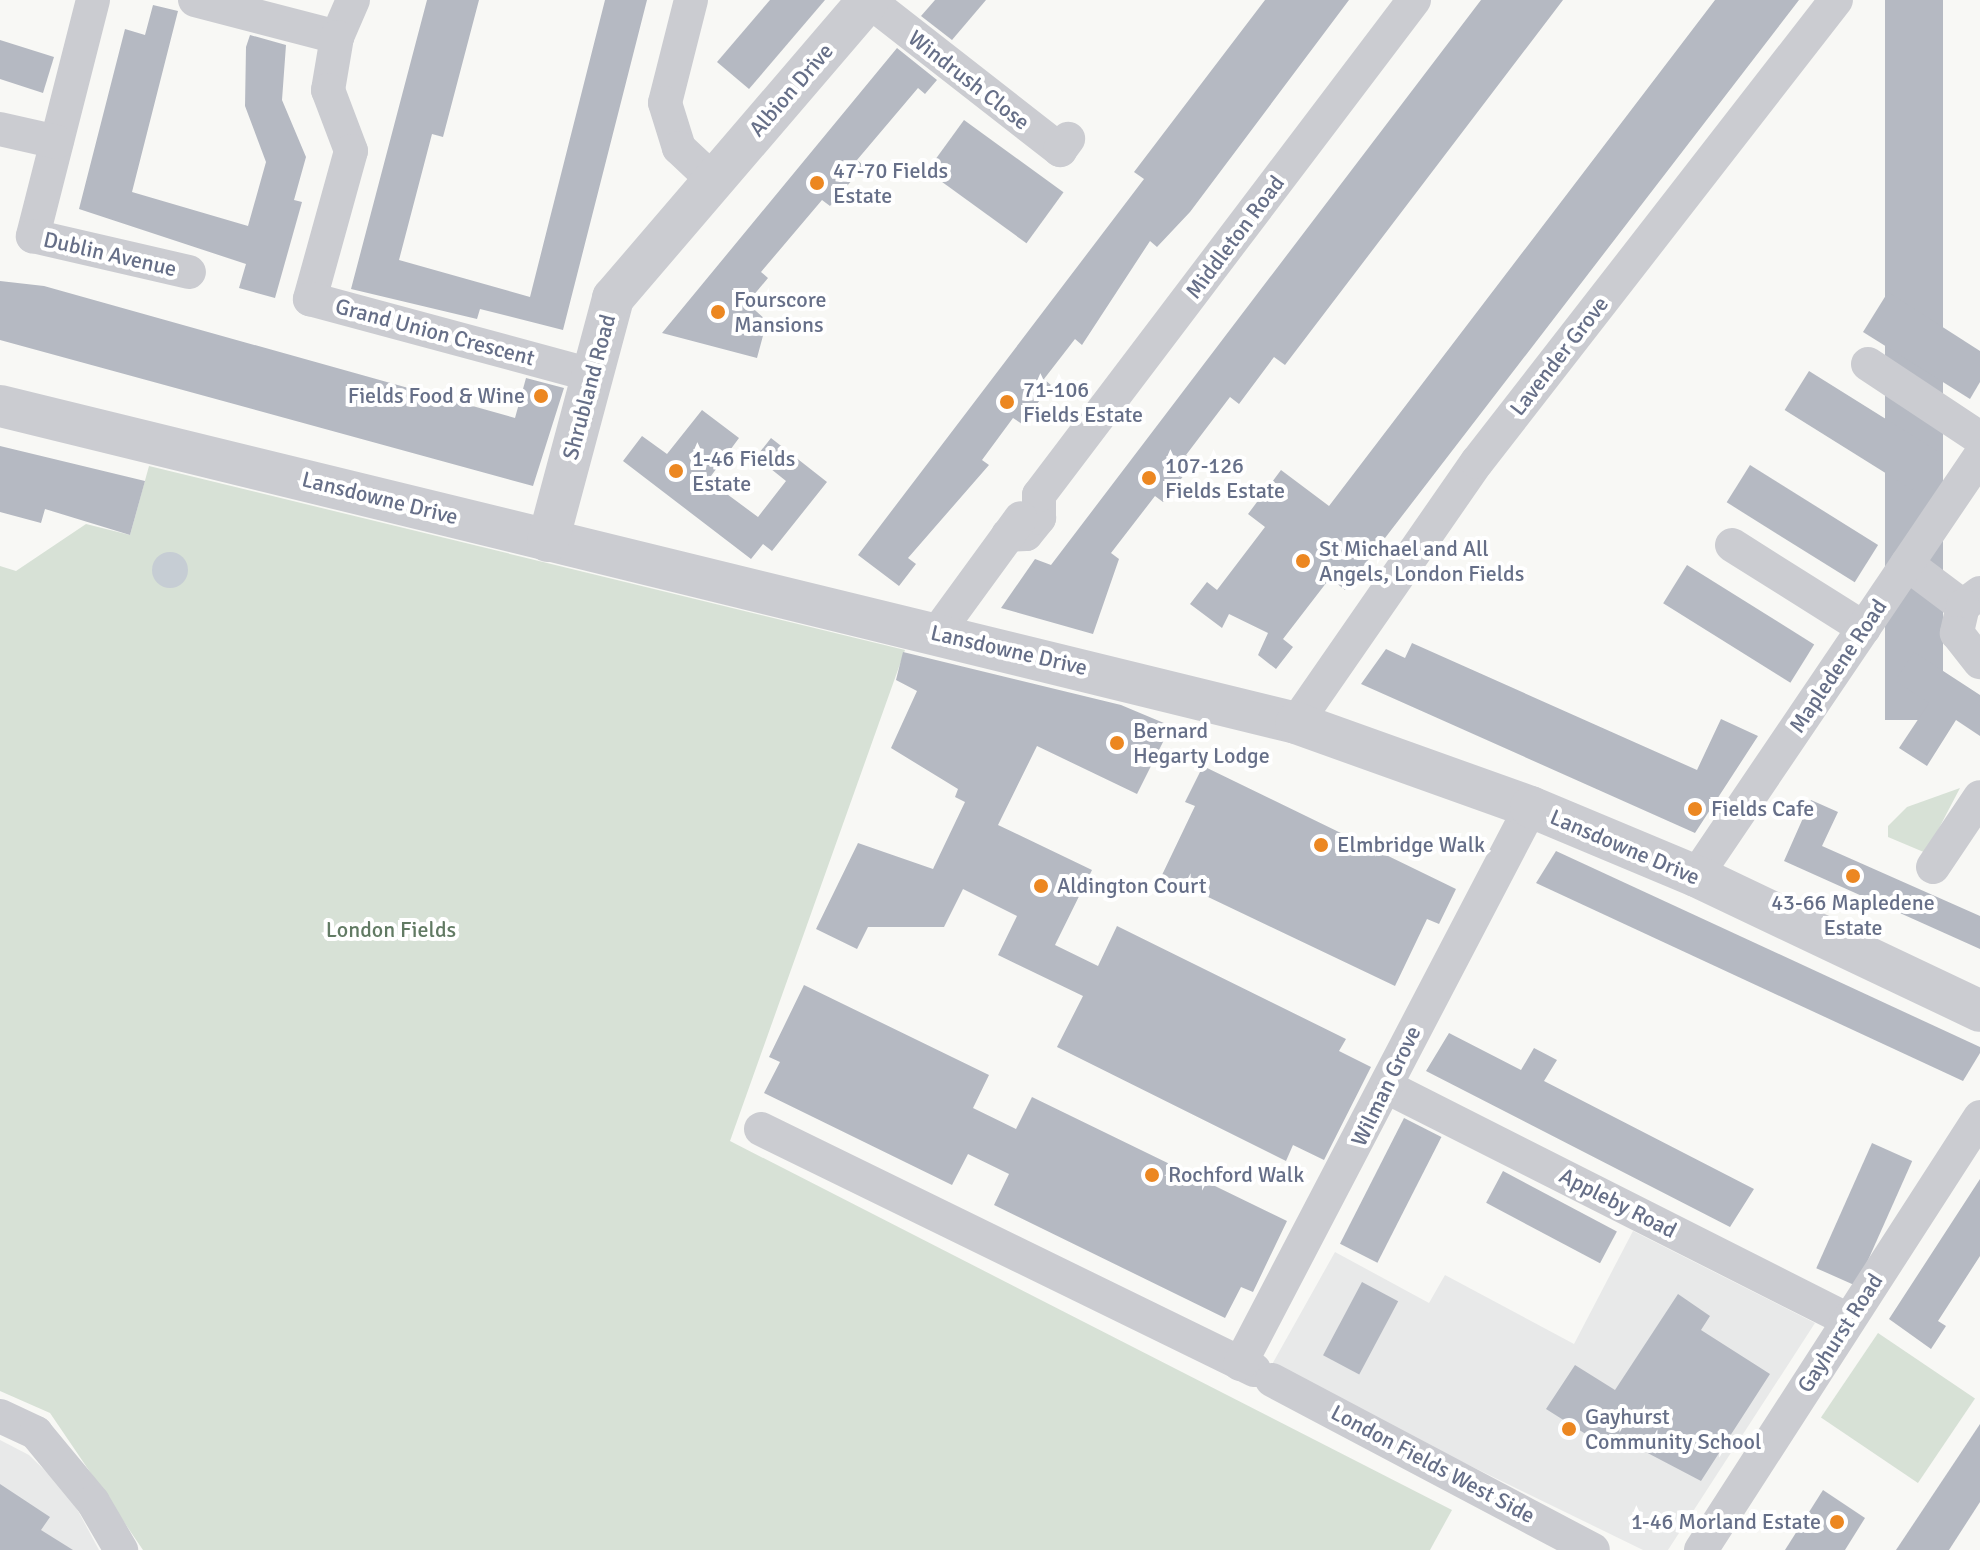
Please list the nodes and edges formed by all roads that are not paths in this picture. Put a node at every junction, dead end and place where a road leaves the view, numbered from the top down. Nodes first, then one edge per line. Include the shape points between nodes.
1 (93, 0) edge
2 (195, 0) edge
3 (353, 0) edge
4 (691, 0) edge
5 (868, 0) edge
6 (1414, 0) edge
7 (1836, 0) edge
8 (337, 37) junction
9 (0, 129) edge
10 (1068, 139) dead end
11 (57, 142) junction
12 (713, 180) junction
13 (189, 272) dead end
14 (1868, 364) dead end
15 (592, 375) junction
16 (0, 406) edge
17 (1980, 438) edge
18 (1980, 456) edge
19 (548, 541) junction
20 (1732, 545) dead end
21 (1907, 564) junction
22 (1972, 599) edge
23 (1864, 628) junction
24 (937, 633) junction
25 (1980, 662) edge
26 (1296, 723) junction
27 (1980, 797) edge
28 (1531, 807) junction
29 (1933, 867) dead end
30 (1696, 876) junction
31 (1980, 1011) edge
32 (1387, 1087) junction
33 (1980, 1117) edge
34 (761, 1129) dead end
35 (1848, 1320) junction
36 (1255, 1371) junction
37 (0, 1416) edge
38 (121, 1550) edge
39 (1593, 1550) edge
40 (1701, 1550) edge

1 - 11 street, Dublin Avenue
2 - 8 street
3 - 8 street, Grand Union Crescent
4 - 12 street via 665,103 679,148
5 - 10 street, Windrush Close via 1060,150
5 - 12 street, Albion Drive
6 - 24 street, Middleton Road via 1055,474 1033,477 1020,493 1022,518
7 - 26 street, Lavender Grove via 1477,462
8 - 15 street, Grand Union Crescent via 328,90 351,151 310,299
9 - 11 street
11 - 13 street, Dublin Avenue via 33,236
12 - 15 street, Shrubland Road via 613,298
14 - 17 street
15 - 19 street, Shrubland Road
16 - 19 street, Lansdowne Drive
18 - 21 street, Mapledene Road
19 - 24 street, Lansdowne Drive
20 - 23 street
21 - 22 street
21 - 23 street, Mapledene Road
22 - 25 street via 1959,643
23 - 30 street, Mapledene Road
24 - 26 street, Lansdowne Drive
26 - 28 street, Lansdowne Drive
27 - 29 street
28 - 30 street, Lansdowne Drive
28 - 32 street, Wilman Grove
30 - 31 street, Lansdowne Drive
32 - 35 street, Appleby Road
32 - 36 street, Wilman Grove
33 - 35 street, Gayhurst Road
34 - 36 street, London Fields West Side
35 - 40 street, Gayhurst Road
36 - 39 street, London Fields West Side
37 - 38 street via 36,1433 93,1502

